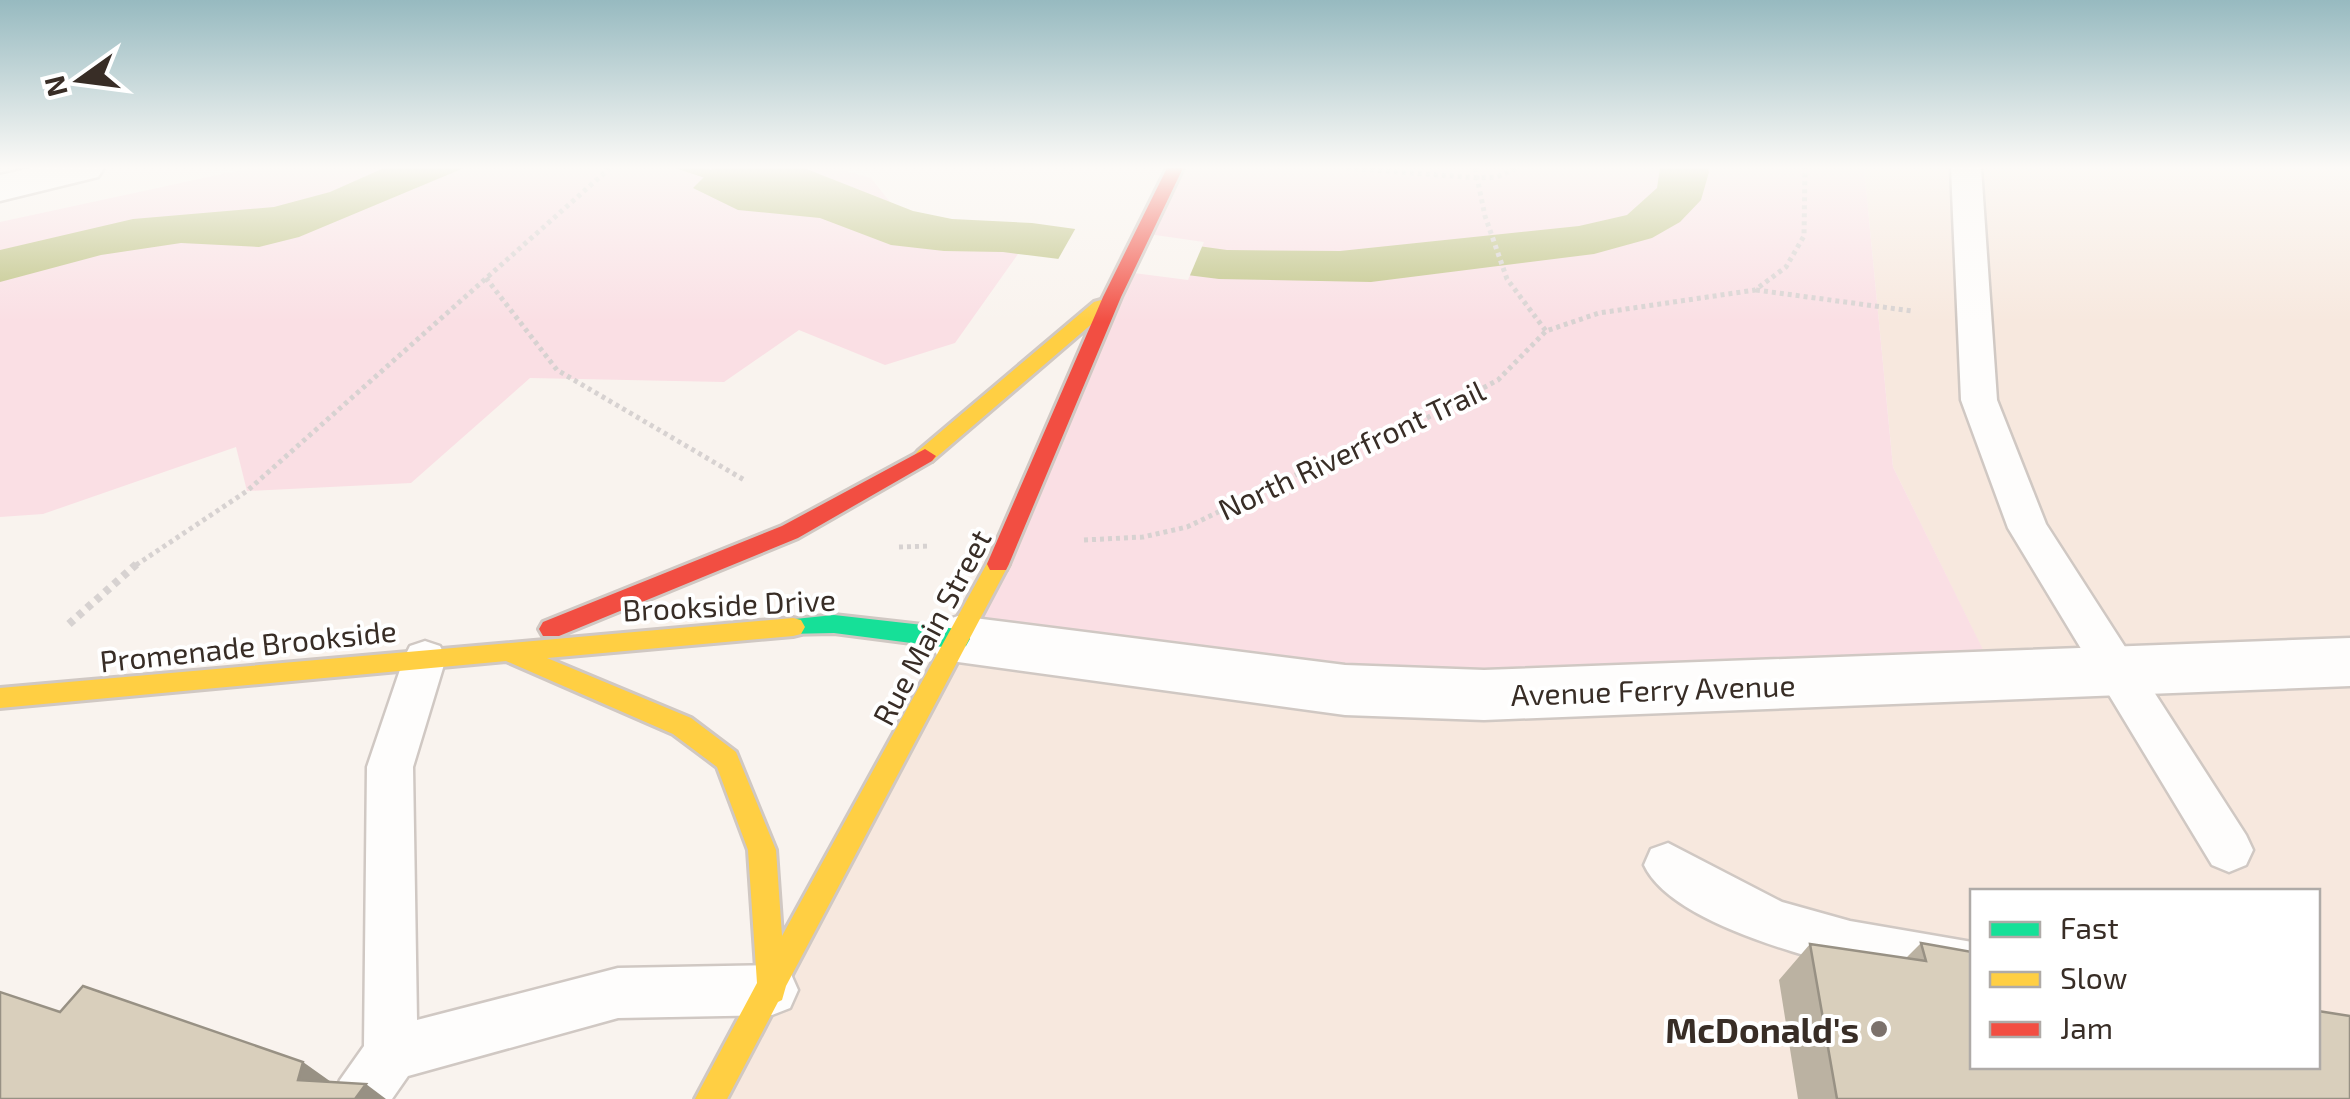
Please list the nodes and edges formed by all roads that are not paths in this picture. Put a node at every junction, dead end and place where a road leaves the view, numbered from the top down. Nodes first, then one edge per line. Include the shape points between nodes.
1 (1150, 219) edge
2 (1969, 219) edge
3 (1112, 297) junction
4 (958, 640) junction
5 (502, 649) junction
6 (425, 658) junction
7 (2350, 662) edge
8 (2116, 672) junction
9 (0, 698) edge
10 (2229, 850) dead end
11 (1668, 865) dead end
12 (1970, 966) edge
13 (772, 990) junction
14 (391, 1054) junction
15 (359, 1099) edge
16 (710, 1099) edge

1 - 3 main road, Rue Main Street
2 - 8 lane via 1984,420 2028,528
3 - 4 main road, Rue Main Street via 1009,544
3 - 5 main road via 934,451 790,532
4 - 5 main road, Brookside Drive via 834,624
4 - 8 street, Avenue Ferry Avenue via 1345,690 1484,695
4 - 13 main road, Rue Main Street
5 - 6 main road, Promenade Brookside
5 - 13 main road via 682,726 727,760 762,850
6 - 9 main road, Promenade Brookside
6 - 14 lane via 390,768
7 - 8 street, Avenue Ferry Avenue
8 - 10 lane
11 - 12 lane via 1714,898 1818,940
13 - 14 lane via 618,993
13 - 16 main road, Rue Main Street
14 - 15 lane

